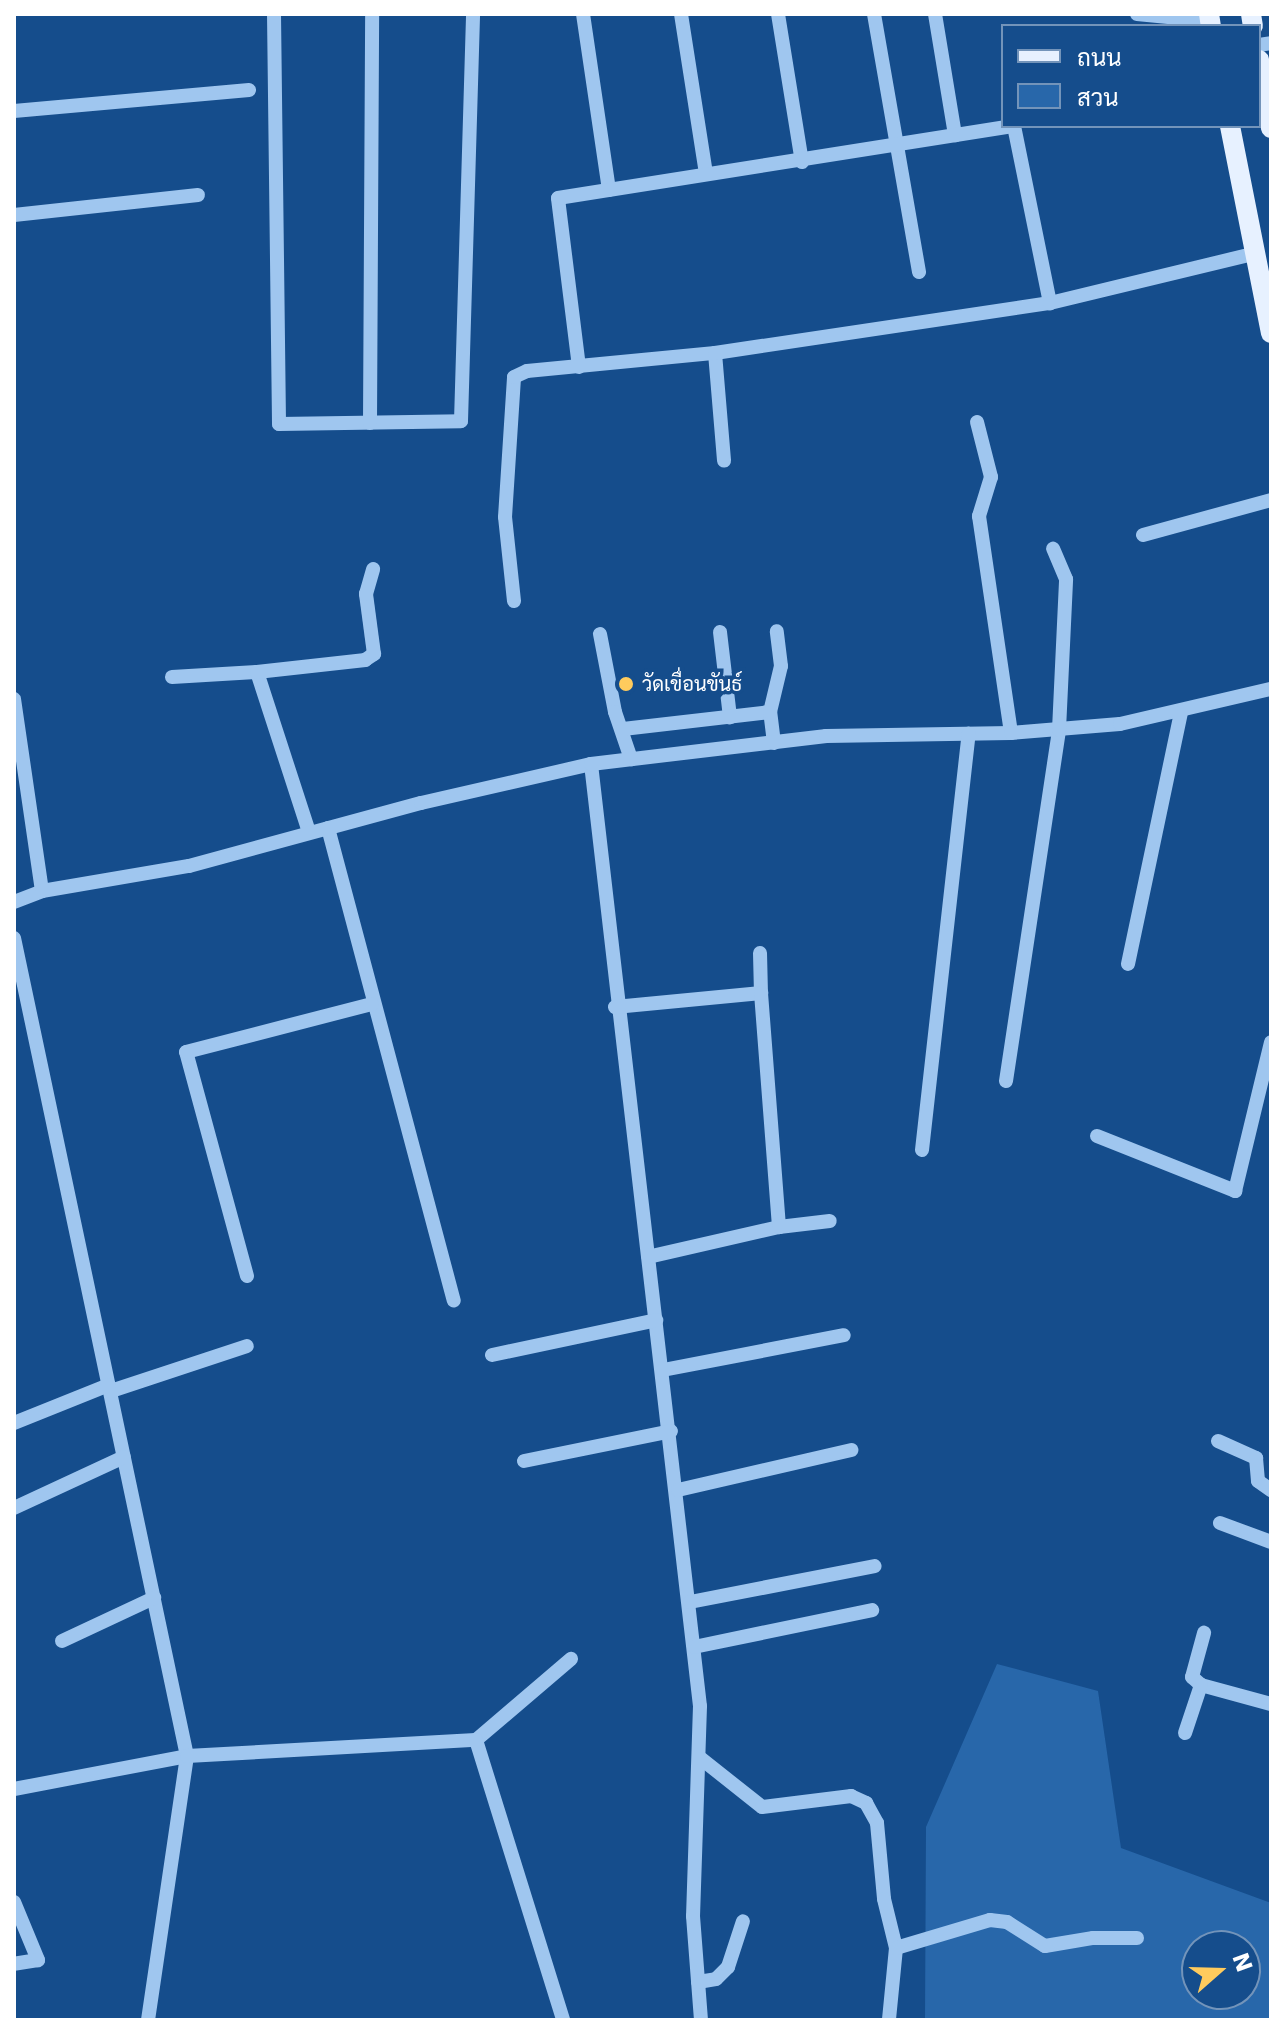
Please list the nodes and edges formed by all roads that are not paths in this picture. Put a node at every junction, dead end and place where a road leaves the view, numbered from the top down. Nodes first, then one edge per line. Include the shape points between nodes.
1 (274, 14) edge
2 (372, 14) edge
3 (473, 14) edge
4 (583, 14) edge
5 (681, 14) edge
6 (778, 14) edge
7 (874, 14) edge
8 (935, 14) edge
9 (1137, 14) edge
10 (1210, 20) edge
11 (1261, 71) edge
12 (249, 90) dead end
13 (14, 111) edge
14 (1001, 128) edge
15 (1014, 128) edge
16 (1230, 128) edge
17 (1271, 128) edge
18 (955, 135) junction
19 (894, 145) junction
20 (802, 162) junction
21 (706, 174) junction
22 (609, 190) junction
23 (198, 195) dead end
24 (14, 215) edge
25 (1253, 254) junction
26 (919, 272) dead end
27 (1050, 303) junction
28 (1271, 333) edge
29 (715, 353) junction
30 (579, 367) junction
31 (977, 422) dead end
32 (370, 423) junction
33 (724, 461) dead end
34 (1271, 500) edge
35 (1143, 535) dead end
36 (1053, 549) dead end
37 (373, 569) dead end
38 (514, 601) dead end
39 (777, 631) dead end
40 (720, 632) dead end
41 (600, 634) dead end
42 (257, 672) junction
43 (172, 677) dead end
44 (1271, 689) edge
45 (14, 699) edge
46 (770, 712) junction
47 (1181, 713) junction
48 (730, 717) junction
49 (623, 729) junction
50 (1059, 730) junction
51 (1011, 733) junction
52 (969, 734) junction
53 (774, 743) junction
54 (631, 759) junction
55 (591, 764) junction
56 (328, 828) junction
57 (309, 832) junction
58 (42, 891) junction
59 (14, 902) edge
60 (14, 938) edge
61 (760, 953) dead end
62 (1128, 964) dead end
63 (761, 993) junction
64 (372, 1004) junction
65 (615, 1007) junction
66 (1271, 1042) edge
67 (1006, 1081) dead end
68 (1097, 1136) dead end
69 (922, 1150) dead end
70 (830, 1221) dead end
71 (779, 1227) junction
72 (648, 1257) junction
73 (247, 1276) dead end
74 (454, 1300) dead end
75 (656, 1320) junction
76 (844, 1335) dead end
77 (247, 1346) dead end
78 (492, 1355) dead end
79 (663, 1370) junction
80 (110, 1388) junction
81 (14, 1423) edge
82 (671, 1431) junction
83 (1218, 1441) dead end
84 (851, 1450) dead end
85 (124, 1457) junction
86 (524, 1461) dead end
87 (678, 1490) junction
88 (1271, 1490) edge
89 (14, 1508) edge
90 (1220, 1523) dead end
91 (1271, 1542) edge
92 (875, 1566) dead end
93 (154, 1598) junction
94 (690, 1602) junction
95 (872, 1610) dead end
96 (1204, 1633) dead end
97 (62, 1641) dead end
98 (694, 1647) junction
99 (571, 1659) dead end
100 (1201, 1685) junction
101 (1271, 1704) edge
102 (1185, 1733) dead end
103 (476, 1740) junction
104 (187, 1756) junction
105 (699, 1757) junction
106 (14, 1789) edge
107 (14, 1902) edge
108 (743, 1921) dead end
109 (1137, 1938) dead end
110 (896, 1948) junction
111 (14, 1964) edge
112 (698, 1982) junction
113 (148, 2020) edge
114 (563, 2020) edge
115 (701, 2020) edge
116 (889, 2020) edge

1 - 32 street via 279,424
2 - 32 street
3 - 32 street via 461,421
4 - 22 street
5 - 21 street
6 - 20 street
7 - 19 street
8 - 18 street
9 - 10 street
11 - 17 main road
12 - 13 street
14 - 18 street
15 - 27 street
16 - 25 main road
18 - 19 street
19 - 20 street
19 - 26 street
20 - 21 street
21 - 22 street
22 - 30 street via 558,198
23 - 24 street
25 - 27 street
25 - 28 main road
27 - 29 street
29 - 30 street
29 - 33 street
30 - 38 street via 527,371 514,377 511,386 505,529
31 - 51 street via 991,477 979,516
34 - 35 street
36 - 50 street via 1066,579
37 - 42 street via 366,594 374,654 365,660
39 - 46 street via 780,681
40 - 48 street
41 - 49 street
42 - 43 street
42 - 57 street
44 - 47 street
45 - 58 street
46 - 48 street
46 - 53 street
47 - 50 street
47 - 62 street
48 - 49 street
49 - 54 street
50 - 51 street
50 - 67 street
51 - 52 street
52 - 53 street
52 - 69 street
53 - 54 street
54 - 55 street
55 - 56 street
55 - 65 street
56 - 57 street
56 - 64 street
57 - 58 street via 189,866
58 - 59 street
60 - 80 street
61 - 63 street
63 - 65 street
63 - 71 street
64 - 73 street via 186,1052
64 - 74 street
65 - 72 street
66 - 68 street via 1235,1191
70 - 71 street
71 - 72 street
72 - 75 street
75 - 78 street
75 - 79 street
76 - 79 street
77 - 80 street
79 - 82 street
80 - 81 street
80 - 85 street
82 - 86 street
82 - 87 street
83 - 88 street via 1256,1458 1258,1481
84 - 87 street
85 - 89 street
85 - 93 street
87 - 94 street
90 - 91 street
92 - 94 street
93 - 97 street
93 - 104 street
94 - 98 street
95 - 98 street
96 - 100 street via 1192,1677
98 - 105 street
99 - 103 street
100 - 101 street
100 - 102 street
103 - 104 street
103 - 114 street
104 - 106 street
104 - 113 street
105 - 110 street via 762,1807 851,1796 866,1803 877,1823 884,1899
105 - 112 street via 693,1916
107 - 111 street via 38,1960
108 - 112 street via 728,1967 716,1979
109 - 110 street via 1045,1946 1007,1922 990,1920
110 - 116 street
112 - 115 street

